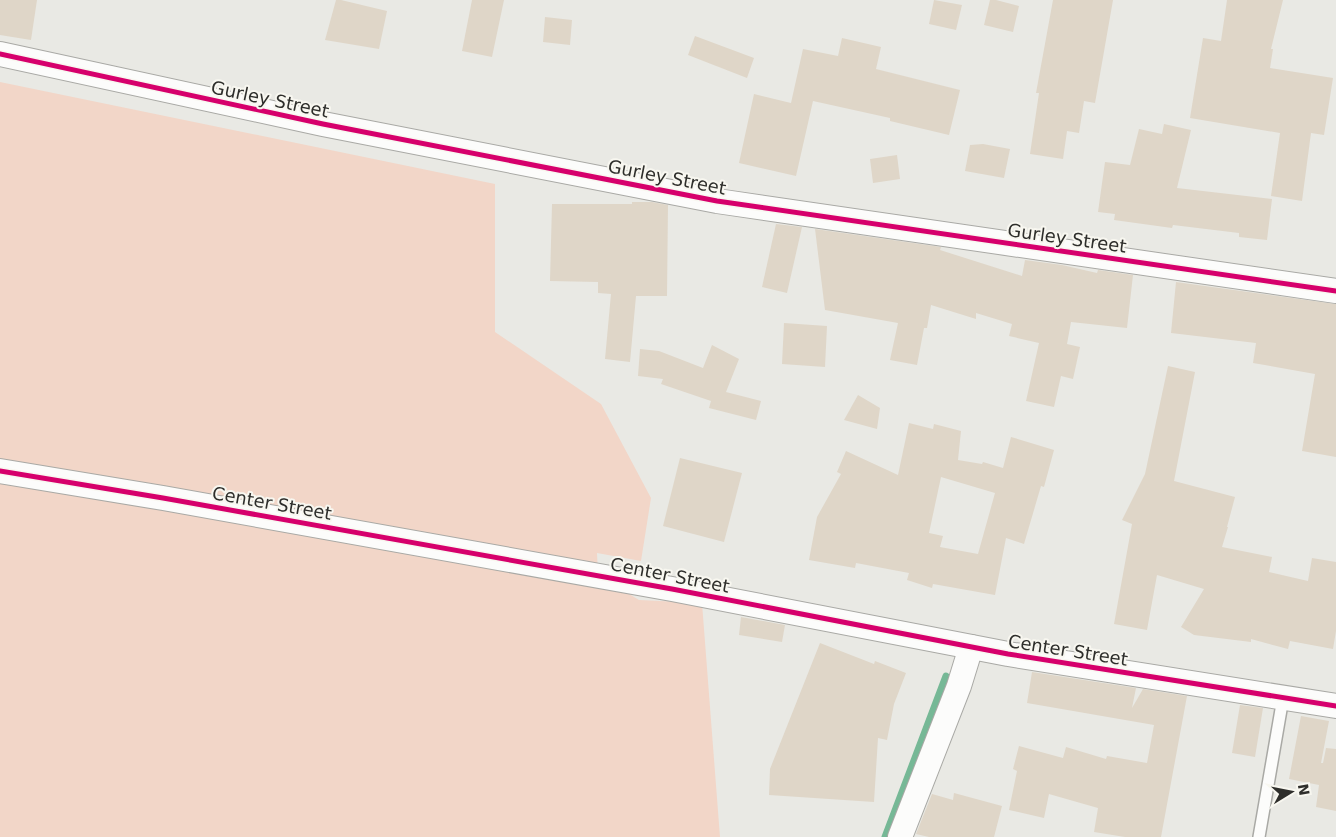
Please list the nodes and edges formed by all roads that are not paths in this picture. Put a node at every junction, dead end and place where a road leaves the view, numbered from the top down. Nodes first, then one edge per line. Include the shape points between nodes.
1 (0, 54) edge
2 (1336, 290) edge
3 (0, 470) edge
4 (971, 647) junction
5 (1282, 698) junction
6 (1336, 706) edge
7 (900, 837) edge
8 (1259, 837) edge

1 - 2 street, Gurley Street via 323,124 717,201
3 - 4 street, Center Street via 672,589
4 - 5 street, Center Street
4 - 7 street
5 - 6 street, Center Street
5 - 8 lane

